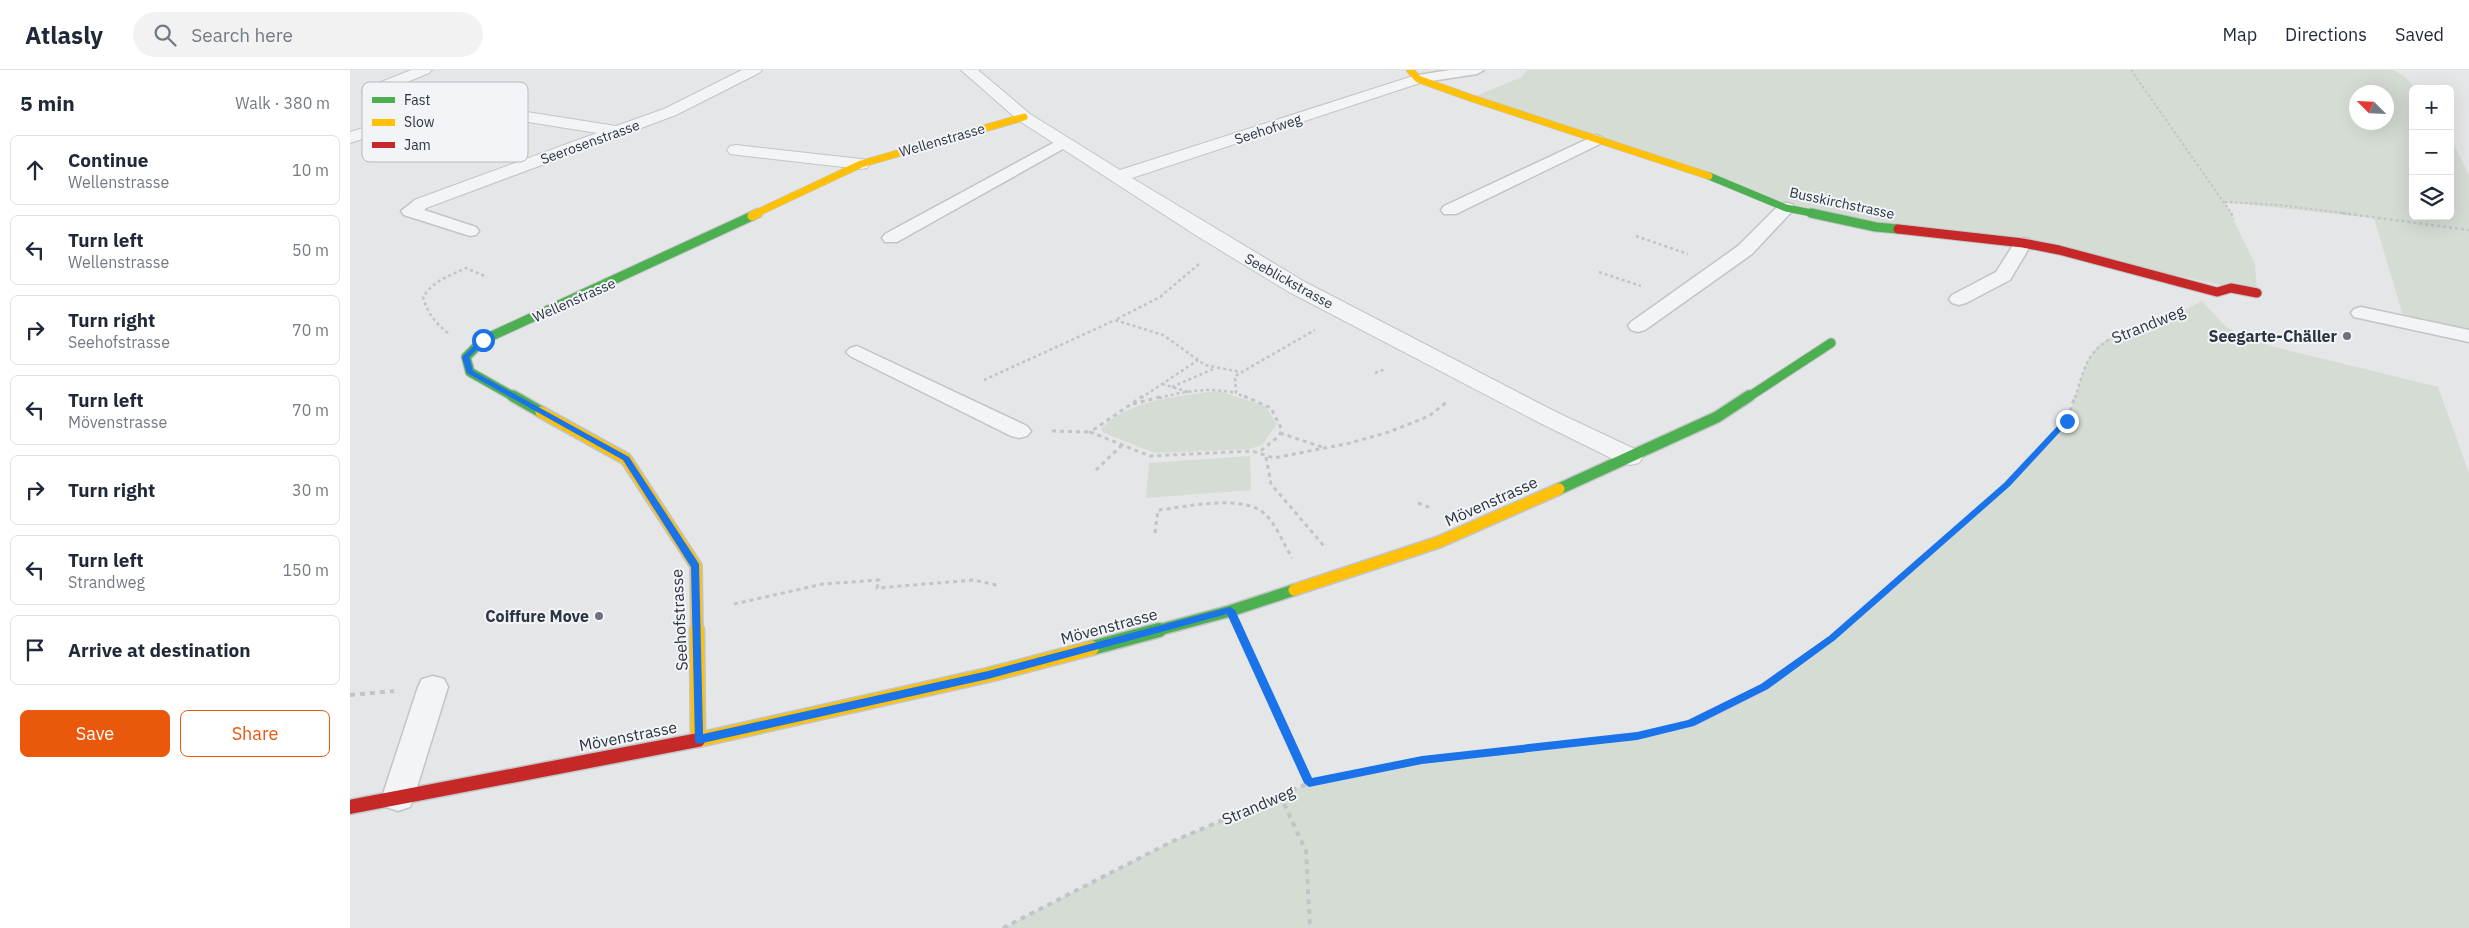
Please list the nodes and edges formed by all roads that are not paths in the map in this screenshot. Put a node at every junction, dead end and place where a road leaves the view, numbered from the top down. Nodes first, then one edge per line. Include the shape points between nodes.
1 (424, 70) edge
2 (754, 70) edge
3 (969, 70) edge
4 (1477, 70) edge
5 (1414, 74) edge
6 (395, 82) edge
7 (528, 117) edge
8 (1024, 117) junction
9 (618, 132) junction
10 (362, 134) edge
11 (350, 138) edge
12 (1596, 140) junction
13 (1064, 142) junction
14 (736, 150) dead end
15 (861, 164) junction
16 (1118, 177) junction
17 (421, 204) joint
18 (1786, 208) junction
19 (1450, 210) dead end
20 (470, 231) dead end
21 (891, 238) dead end
22 (2024, 244) junction
23 (2256, 293) dead end
24 (1959, 299) dead end
25 (2361, 313) dead end
26 (1638, 326) dead end
27 (2469, 336) edge
28 (1831, 343) dead end
29 (858, 352) dead end
30 (1019, 431) dead end
31 (1630, 457) junction
32 (626, 459) joint
33 (433, 687) dead end
34 (698, 740) junction
35 (398, 796) junction
36 (350, 807) edge

1 - 6 street
2 - 9 street, Seerosenstrasse via 677,108
3 - 8 street, Seeblickstrasse
4 - 5 lane
5 - 12 street, Busskirchstrasse
5 - 16 street, Seehofweg
7 - 9 street
8 - 13 street, Seeblickstrasse
8 - 15 street, Wellenstrasse
9 - 17 street, Seerosenstrasse
10 - 11 street
12 - 18 street, Busskirchstrasse via 1694,169
12 - 19 lane
13 - 16 street, Seeblickstrasse
13 - 21 lane
14 - 15 street, Wellenstrasse
15 - 32 street, Wellenstrasse via 483,340 466,357 470,372
16 - 31 street, Seeblickstrasse via 1297,287
17 - 20 lane via 410,211
18 - 22 street, Busskirchstrasse via 1876,227
18 - 26 lane via 1745,250
22 - 23 street, Busskirchstrasse via 2060,250 2217,292 2231,288
22 - 24 lane via 2003,276
25 - 27 lane
28 - 31 street, Mövenstrasse via 1717,417
29 - 30 lane
31 - 34 street, Mövenstrasse via 1440,542 1230,610 988,675
32 - 34 street, Seehofstrasse via 696,566
33 - 35 lane
34 - 35 street, Mövenstrasse
35 - 36 street, Mövenstrasse

